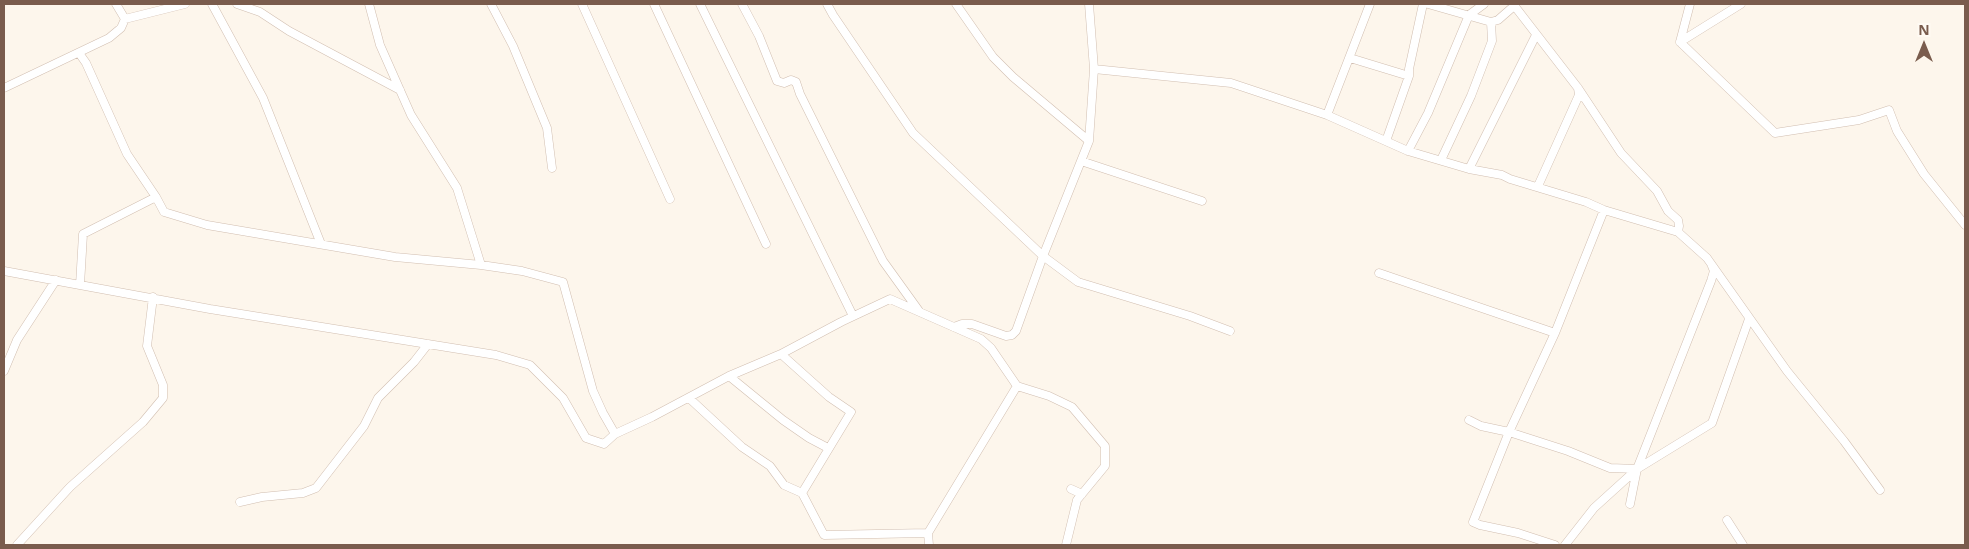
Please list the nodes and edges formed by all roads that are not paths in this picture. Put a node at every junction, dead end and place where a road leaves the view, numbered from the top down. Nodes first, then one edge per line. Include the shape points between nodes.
1 (116, 4) edge
2 (186, 4) edge
3 (212, 4) edge
4 (237, 4) edge
5 (369, 4) edge
6 (491, 4) edge
7 (582, 4) edge
8 (654, 4) edge
9 (700, 4) edge
10 (742, 4) edge
11 (827, 4) edge
12 (956, 4) edge
13 (1089, 4) edge
14 (1370, 4) edge
15 (1423, 4) edge
16 (1428, 4) edge
17 (1484, 4) edge
18 (1690, 4) edge
19 (1741, 4) edge
20 (1513, 5) edge
21 (1469, 15) junction
22 (125, 19) junction
23 (1491, 22) junction
24 (1536, 35) junction
25 (1680, 42) junction
26 (79, 53) junction
27 (1350, 58) junction
28 (1094, 70) junction
29 (1409, 76) junction
30 (4, 88) edge
31 (1578, 88) junction
32 (400, 90) junction
33 (1327, 115) junction
34 (1386, 141) junction
35 (1089, 142) junction
36 (1408, 151) junction
37 (1441, 160) junction
38 (1081, 161) junction
39 (552, 168) dead end
40 (1469, 168) junction
41 (1538, 186) junction
42 (156, 197) junction
43 (670, 198) dead end
44 (1202, 201) dead end
45 (1604, 210) junction
46 (1965, 225) edge
47 (1678, 232) junction
48 (321, 244) junction
49 (766, 244) dead end
50 (1043, 256) junction
51 (1707, 258) junction
52 (481, 265) junction
53 (4, 271) edge
54 (1379, 273) dead end
55 (56, 280) junction
56 (80, 284) junction
57 (153, 297) junction
58 (920, 313) junction
59 (853, 316) junction
60 (1750, 319) junction
61 (954, 327) junction
62 (1230, 331) dead end
63 (1554, 333) junction
64 (428, 344) junction
65 (781, 354) junction
66 (4, 371) edge
67 (729, 376) junction
68 (1017, 386) junction
69 (689, 398) junction
70 (1469, 420) dead end
71 (1509, 432) junction
72 (615, 434) junction
73 (828, 448) junction
74 (1637, 469) junction
75 (1071, 489) dead end
76 (1880, 490) dead end
77 (802, 492) junction
78 (1082, 494) junction
79 (240, 502) dead end
80 (1630, 504) dead end
81 (1726, 520) dead end
82 (928, 533) junction
83 (17, 545) edge
84 (929, 545) edge
85 (1066, 545) edge
86 (1555, 545) edge
87 (1565, 545) edge
88 (1743, 545) edge

1 - 22 street
2 - 22 street
3 - 48 street via 263,98
4 - 32 street via 260,12 288,31
5 - 32 street via 380,45
6 - 39 street via 513,46 547,128
7 - 43 street
8 - 49 street
9 - 59 street
10 - 58 street via 777,81 796,82 883,262
11 - 50 street via 913,132
12 - 35 street via 993,57
13 - 28 street
14 - 27 street
15 - 29 street
16 - 21 street
17 - 21 street
18 - 25 street
19 - 25 street
20 - 23 street via 1498,20
20 - 24 street
21 - 23 street
21 - 36 street via 1428,113
22 - 26 street via 121,28 109,38
23 - 37 street via 1492,41
24 - 31 street
24 - 40 street
25 - 46 street via 1775,133 1859,120 1888,110 1924,174
26 - 30 street
26 - 42 street via 127,154
27 - 29 street
27 - 33 street
28 - 33 street via 1231,83
28 - 35 street
29 - 34 street
31 - 41 street via 1579,94
31 - 47 street via 1621,153 1657,191 1668,211 1678,220
32 - 52 street via 411,115 457,188
33 - 34 street
34 - 36 street
35 - 38 street
36 - 37 street
37 - 40 street
38 - 44 street
38 - 50 street
40 - 41 street
41 - 45 street
42 - 48 street via 164,212 207,225
42 - 56 street via 83,234
45 - 47 street
45 - 63 street
47 - 51 street
48 - 52 street via 395,257
50 - 61 street via 1012,335 1006,336 972,324
50 - 62 street via 1078,282
51 - 60 street
51 - 74 street via 1714,271
52 - 72 street via 563,282 593,391
53 - 55 street
54 - 63 street
55 - 56 street
55 - 66 street via 17,340
56 - 57 street
57 - 64 street
57 - 83 street via 147,346 163,385 163,398 143,422 70,487
58 - 59 street via 890,299
58 - 61 street
59 - 65 street
60 - 74 street via 1712,423
60 - 76 street
61 - 68 street via 981,339 991,348
63 - 71 street
64 - 72 street via 496,354 530,365 563,398 586,438 604,444
64 - 79 street via 378,398 364,426 316,488 303,493
65 - 67 street
65 - 73 street via 851,412
67 - 69 street
67 - 73 street via 783,420
68 - 78 street via 1072,407 1105,446 1105,466
68 - 82 street
69 - 72 street
69 - 77 street via 742,447 770,466 784,485
70 - 71 street
71 - 74 street via 1610,468
71 - 86 street via 1473,522
73 - 77 street
74 - 80 street
74 - 87 street via 1594,508
75 - 78 street
77 - 82 street via 824,535
78 - 85 street via 1076,500
81 - 88 street
82 - 84 street

